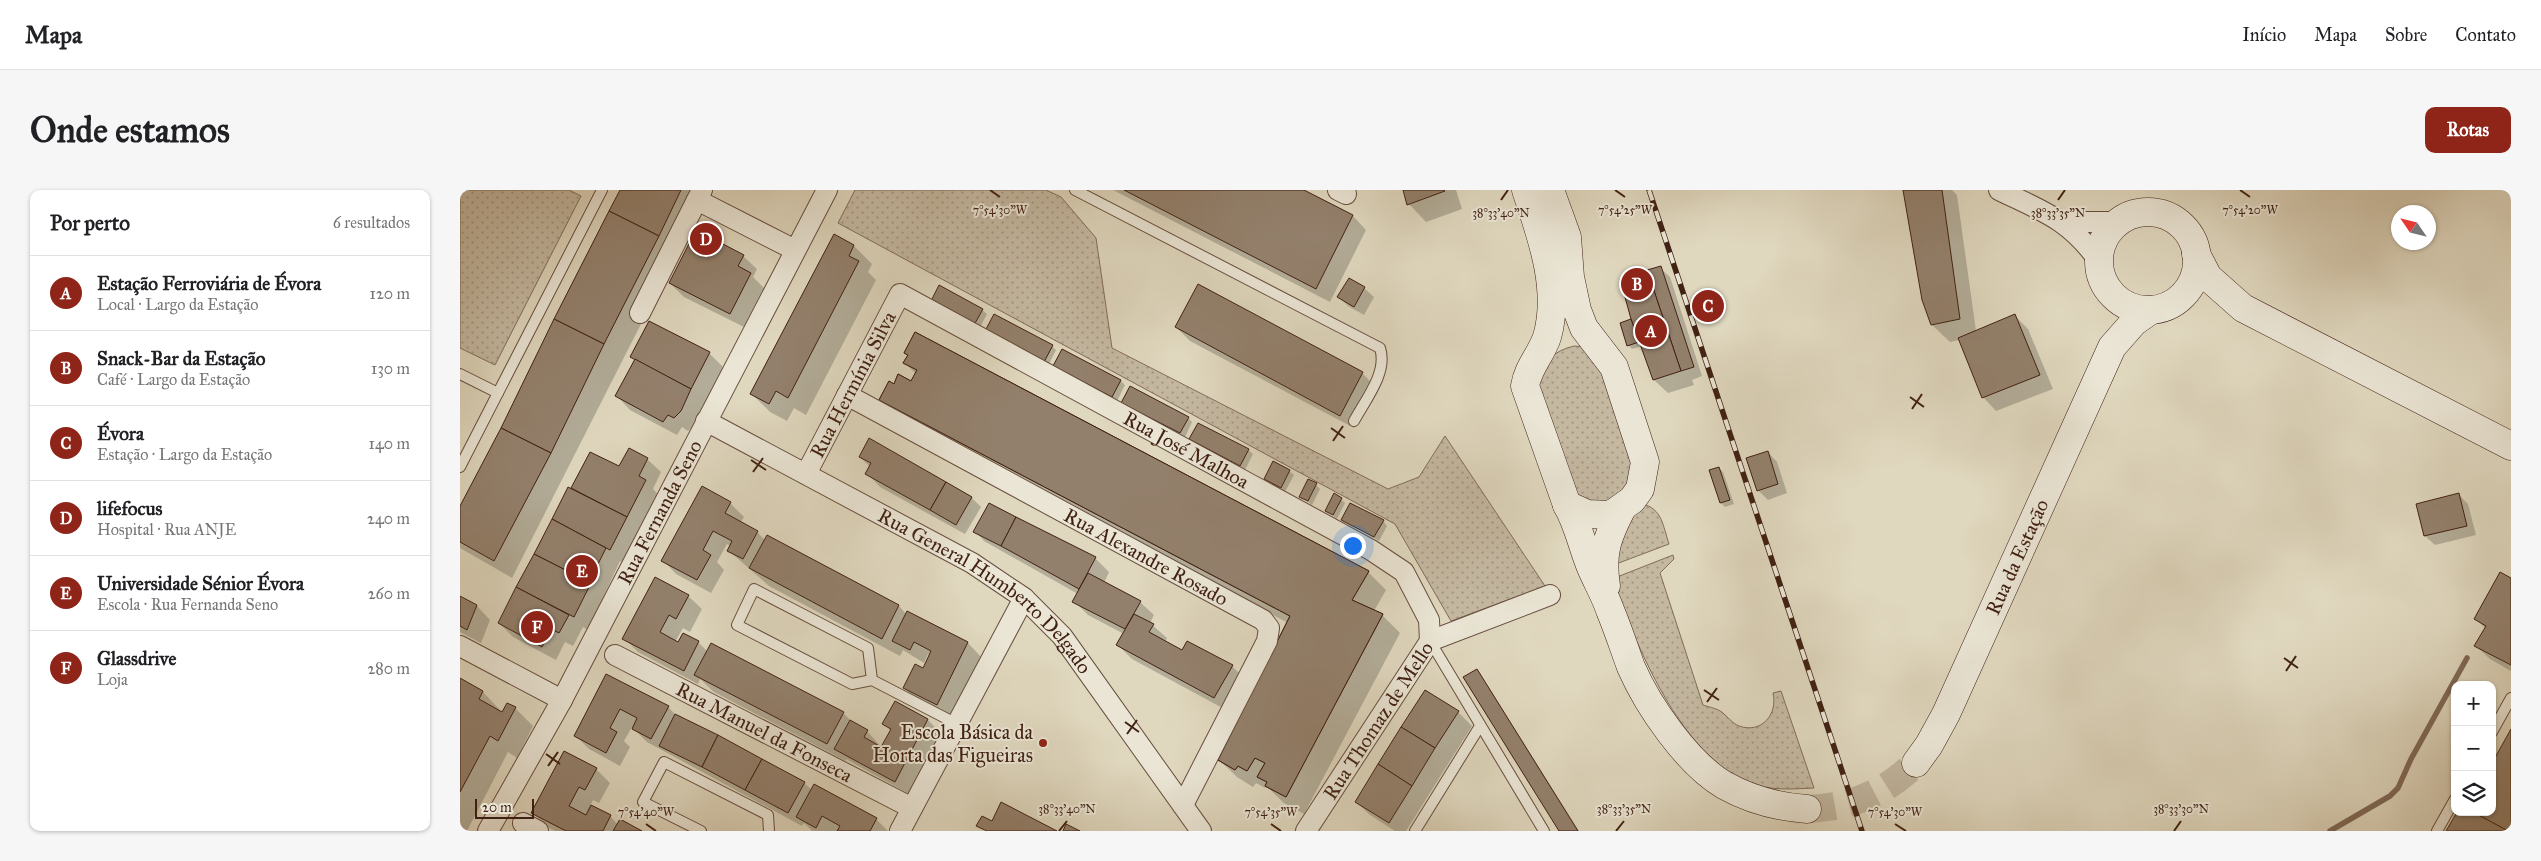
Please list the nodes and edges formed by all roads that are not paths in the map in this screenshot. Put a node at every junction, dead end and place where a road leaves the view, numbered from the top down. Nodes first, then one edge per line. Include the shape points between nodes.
1 (602, 190) edge
2 (827, 190) edge
3 (1075, 190) edge
4 (1526, 190) edge
5 (1550, 190) edge
6 (1998, 190) edge
7 (699, 195) edge
8 (2028, 197) edge
9 (2064, 222) junction
10 (2117, 222) junction
11 (795, 250) junction
12 (2196, 254) junction
13 (2098, 260) junction
14 (2108, 290) junction
15 (900, 294) joint
16 (2163, 305) junction
17 (2243, 308) junction
18 (640, 313) dead end
19 (2112, 348) junction
20 (1608, 358) junction
21 (1534, 362) junction
22 (460, 374) edge
23 (498, 393) junction
24 (847, 395) junction
25 (706, 421) junction
26 (1354, 421) dead end
27 (2511, 446) edge
28 (460, 467) edge
29 (806, 474) junction
30 (1567, 505) junction
31 (1622, 508) junction
32 (1550, 596) dead end
33 (1024, 598) junction
34 (1610, 608) junction
35 (1430, 641) junction
36 (460, 646) edge
37 (615, 656) dead end
38 (872, 680) junction
39 (2511, 698) edge
40 (562, 700) junction
41 (956, 724) junction
42 (1480, 726) junction
43 (2495, 726) edge
44 (1916, 763) tunnel mouth
45 (1183, 805) junction
46 (2451, 806) edge
47 (912, 808) junction
48 (1807, 809) tunnel mouth
49 (1312, 829) edge
50 (488, 831) edge
51 (701, 831) edge
52 (769, 831) edge
53 (900, 831) edge
54 (1201, 831) edge
55 (1415, 831) edge
56 (1544, 831) edge
57 (2437, 831) edge

1 - 23 lane
2 - 11 street, Rua Fernanda Seno
3 - 26 lane via 1380,348 1383,358 1381,371
4 - 21 street via 1546,259 1551,298 1547,337
5 - 20 street via 1567,237 1577,310 1584,328
6 - 8 street
7 - 11 street
7 - 18 street
8 - 9 street
9 - 10 street
9 - 13 street
10 - 12 street via 2130,215 2147,212 2171,218 2190,235
10 - 13 street via 2105,237
11 - 25 street, Rua Fernanda Seno
12 - 16 street via 2193,278 2188,288
12 - 17 street via 2208,277
13 - 14 street
14 - 16 street via 2128,306
14 - 19 street, Rua da Estação via 2113,312
15 - 24 street, Rua Hermínia Silva
15 - 35 street, Rua José Malhoa via 1371,550 1404,572 1429,620
16 - 17 street via 2217,303
16 - 19 street, Rua da Estação via 2134,322
17 - 27 street
19 - 44 street, Rua da Estação via 1946,714
20 - 21 street via 1586,341 1576,339 1558,343
20 - 31 street via 1614,367 1645,462 1640,489
21 - 30 street via 1525,386
22 - 23 lane
23 - 28 lane
24 - 29 street, Rua Hermínia Silva
24 - 45 street, Rua Alexandre Rosado via 1263,620 1268,628 1266,641
25 - 29 street, Rua General Humberto Delgado
25 - 40 street, Rua Fernanda Seno
29 - 33 street, Rua General Humberto Delgado via 972,563
30 - 31 street via 1587,514 1604,516
30 - 34 street
31 - 34 street via 1611,530 1603,562
32 - 35 street, Rua Thomaz de Mello
33 - 41 street
33 - 45 street, Rua General Humberto Delgado via 1062,636
34 - 48 street via 1637,677 1661,720 1698,764 1724,784 1746,795 1787,807
35 - 42 lane
35 - 49 street, Rua Thomaz de Mello
36 - 40 street
37 - 47 street, Rua Manuel da Fonseca
38 - 38 lane via 868,648 754,589 737,625 852,684
38 - 41 lane
39 - 43 lane
40 - 50 street, Rua Fernanda Seno
41 - 47 street
42 - 55 lane
42 - 56 lane
45 - 54 street, Rua General Humberto Delgado
46 - 57 lane
47 - 53 street
51 - 52 lane via 643,802 664,762 768,815

